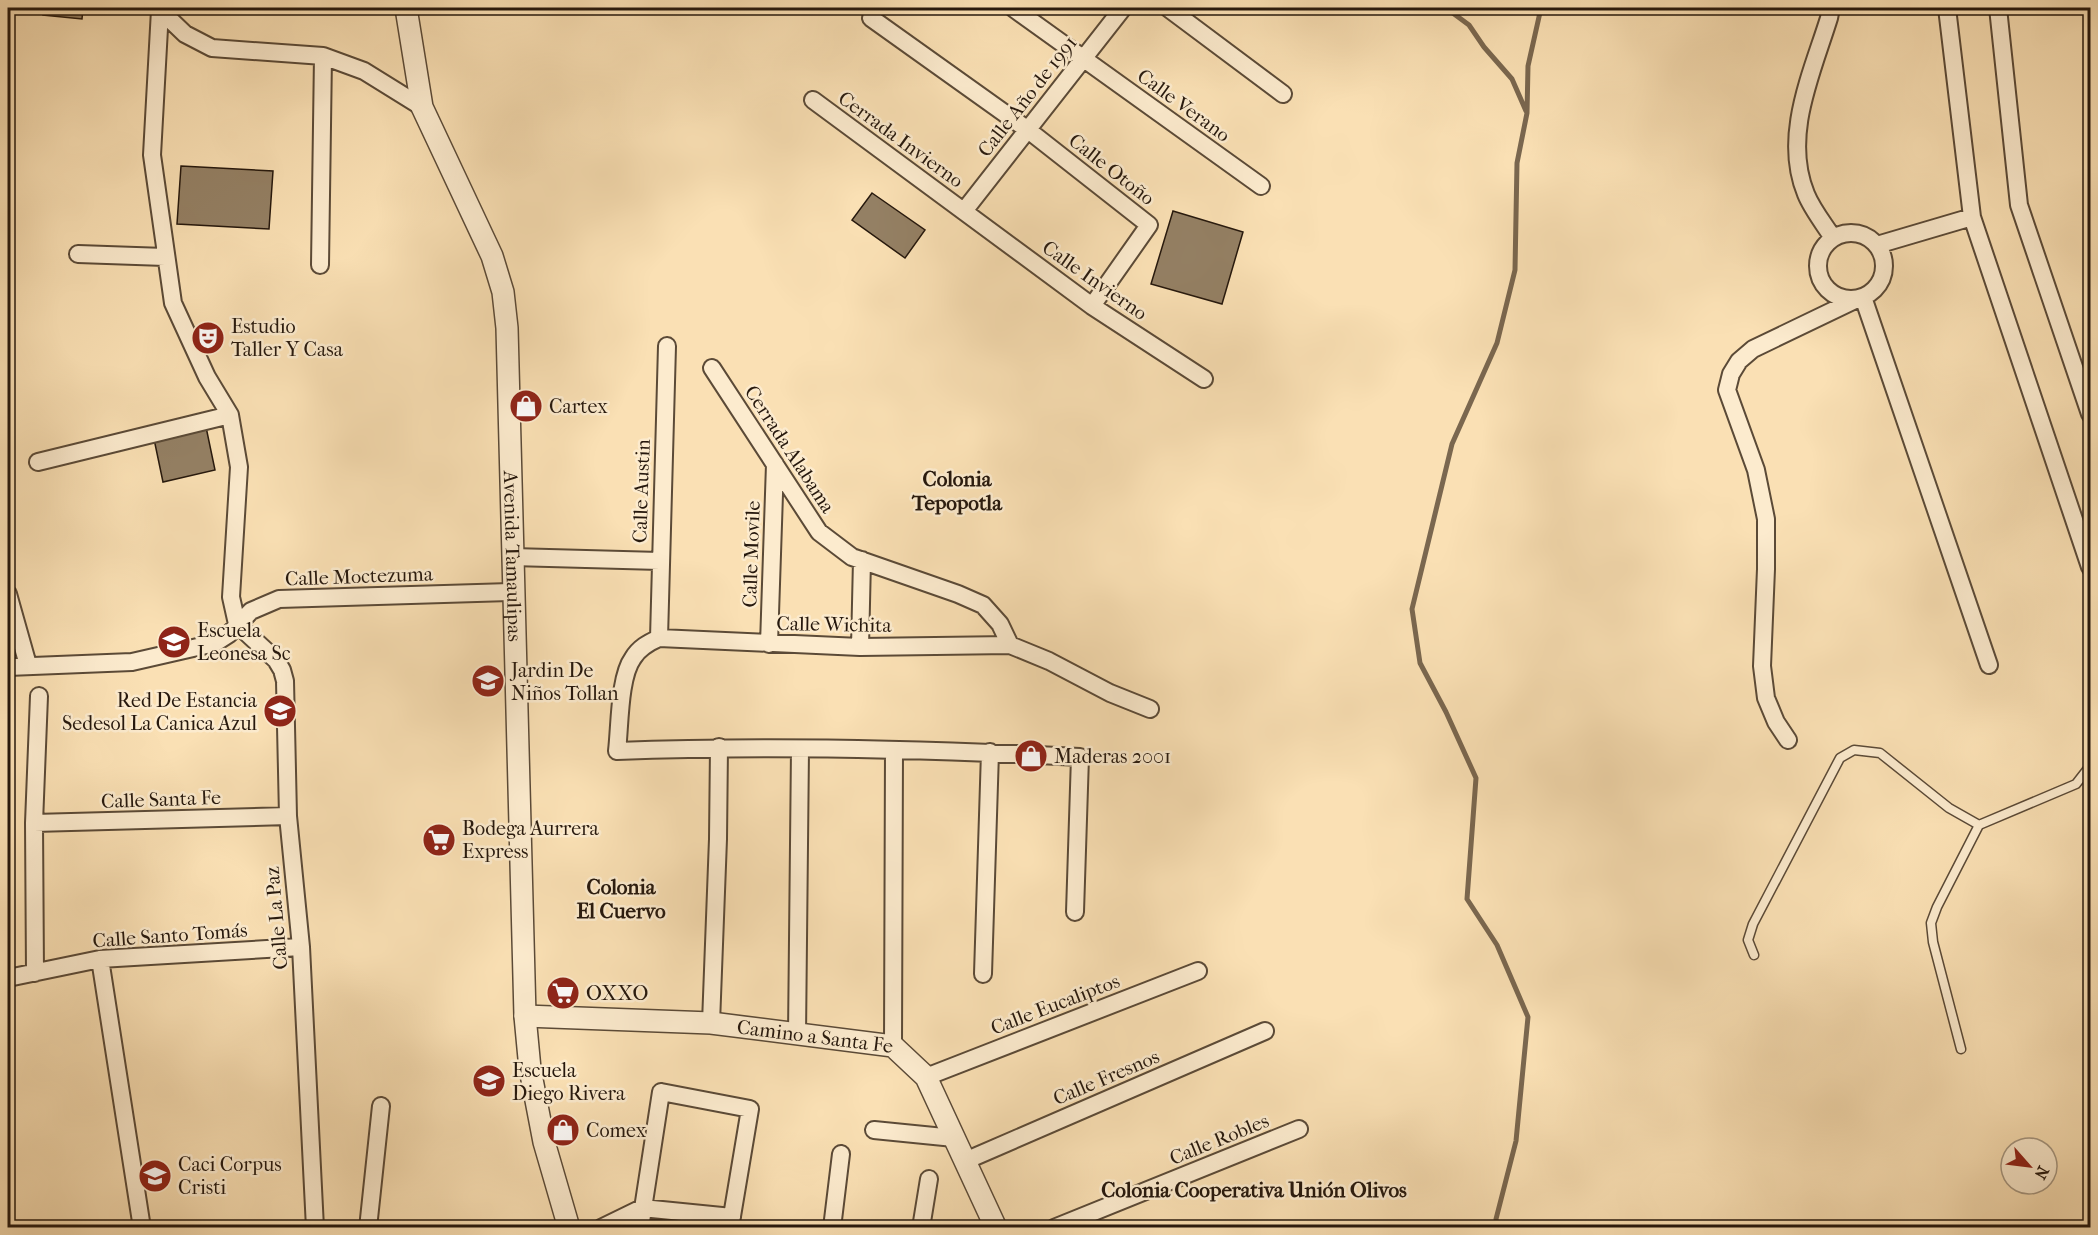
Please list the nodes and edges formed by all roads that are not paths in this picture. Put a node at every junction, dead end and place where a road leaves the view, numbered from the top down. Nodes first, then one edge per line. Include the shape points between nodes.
1 (406, 8) edge
2 (1013, 8) edge
3 (1124, 8) edge
4 (1168, 8) edge
5 (1831, 8) edge
6 (1947, 8) edge
7 (1998, 8) edge
8 (160, 9) edge
9 (871, 18) dead end
10 (323, 56) junction
11 (1084, 58) junction
12 (1283, 94) dead end
13 (813, 100) dead end
14 (422, 107) junction
15 (1028, 130) junction
16 (1261, 186) dead end
17 (964, 211) junction
18 (1972, 217) junction
19 (1833, 238) junction
20 (1877, 245) junction
21 (78, 254) dead end
22 (165, 257) junction
23 (320, 265) dead end
24 (1860, 298) junction
25 (1092, 306) junction
26 (667, 346) dead end
27 (712, 368) dead end
28 (1204, 379) dead end
29 (2091, 414) edge
30 (230, 415) junction
31 (38, 462) dead end
32 (775, 465) junction
33 (512, 557) junction
34 (862, 560) junction
35 (660, 561) junction
36 (2091, 567) edge
37 (513, 592) junction
38 (8, 594) edge
39 (237, 624) junction
40 (659, 638) junction
41 (769, 644) junction
42 (1010, 645) junction
43 (860, 647) junction
44 (28, 664) junction
45 (1989, 665) dead end
46 (8, 667) edge
47 (39, 696) dead end
48 (1150, 709) dead end
49 (1788, 740) dead end
50 (719, 747) junction
51 (800, 749) junction
52 (894, 750) junction
53 (990, 752) junction
54 (2091, 766) edge
55 (288, 816) junction
56 (34, 823) junction
57 (1978, 825) junction
58 (1076, 912) dead end
59 (301, 947) junction
60 (1754, 955) dead end
61 (100, 959) junction
62 (1198, 971) dead end
63 (35, 973) junction
64 (983, 974) dead end
65 (8, 978) edge
66 (525, 1016) junction
67 (711, 1023) junction
68 (1265, 1031) dead end
69 (797, 1035) junction
70 (893, 1046) junction
71 (1960, 1049) dead end
72 (926, 1077) junction
73 (381, 1106) dead end
74 (1299, 1129) dead end
75 (873, 1130) dead end
76 (954, 1138) junction
77 (842, 1155) dead end
78 (965, 1161) junction
79 (929, 1179) dead end
80 (642, 1208) junction
81 (731, 1222) edge
82 (142, 1227) edge
83 (315, 1227) edge
84 (368, 1227) edge
85 (568, 1227) edge
86 (601, 1227) edge
87 (640, 1227) edge
88 (832, 1227) edge
89 (921, 1227) edge
90 (996, 1227) edge
91 (1054, 1227) edge

1 - 14 street, Avenida Tamaulipas
2 - 11 street, Calle Verano
3 - 11 street, Calle Año de 1991
4 - 12 street
5 - 19 street via 1800,112 1796,141 1798,170 1806,195
6 - 18 street
7 - 29 street via 2019,205
8 - 10 street via 185,34 212,48
8 - 22 street via 152,155
9 - 15 street
10 - 14 street via 364,70
10 - 23 street
11 - 15 street, Calle Año de 1991
11 - 16 street, Calle Verano
13 - 17 street, Cerrada Invierno
14 - 33 street, Avenida Tamaulipas via 492,256 503,292
15 - 17 street, Calle Año de 1991
15 - 25 street, Calle Otoño via 1149,225
17 - 25 street, Calle Invierno
18 - 20 street
18 - 36 street
19 - 20 street via 1856,233
19 - 24 street via 1818,259 1817,272 1822,284 1844,299
20 - 24 street via 1882,254 1883,274 1872,292
21 - 22 street
22 - 30 street via 173,303 207,377
24 - 45 street
24 - 49 street via 1753,349 1739,361 1727,390 1756,470 1766,519 1762,666 1766,699
25 - 28 street, Calle Invierno
26 - 35 street, Calle Austin
27 - 32 street, Cerrada Alabama
30 - 31 street
30 - 39 street via 239,467 231,597
32 - 34 street, Cerrada Alabama via 819,532
32 - 41 street, Calle Movile
33 - 35 street
33 - 37 street, Avenida Tamaulipas
34 - 42 street, Cerrada Alabama via 982,605 1000,624
34 - 43 street
35 - 40 street, Calle Austin
37 - 39 street, Calle Moctezuma via 279,599 251,610
37 - 66 street, Avenida Tamaulipas
38 - 44 street
39 - 44 street, Calle Moctezuma via 215,643 132,662
39 - 55 street, Calle La Paz via 276,660 285,681
40 - 41 street, Calle Wichita
40 - 50 street via 632,659 624,678 617,751
41 - 43 street, Calle Wichita
42 - 43 street, Calle Wichita
42 - 48 street
44 - 46 street, Calle Moctezuma
47 - 56 street
50 - 51 street
50 - 67 street
51 - 52 street
51 - 69 street
52 - 53 street
52 - 70 street
53 - 58 street via 1080,757
53 - 64 street
54 - 57 lane via 2076,784
55 - 56 street, Calle Santa Fe
55 - 59 street, Calle La Paz
56 - 63 street
57 - 60 lane via 1949,808 1880,753 1854,750 1840,758 1753,924 1748,940
57 - 71 lane via 1930,923
59 - 61 street, Calle Santo Tomás
59 - 83 street, Calle La Paz
61 - 63 street, Calle Santo Tomás
61 - 82 street
62 - 72 street, Calle Eucaliptos
63 - 65 street, Calle Santo Tomás
66 - 67 street, Camino a Santa Fe
66 - 85 street, Avenida Tamaulipas via 544,1142
67 - 69 street, Camino a Santa Fe
68 - 78 street, Calle Fresnos
69 - 70 street, Camino a Santa Fe
70 - 72 street, Camino a Santa Fe
72 - 76 street, Camino a Santa Fe
73 - 84 street
74 - 91 street, Calle Robles
75 - 76 street
76 - 78 street, Camino a Santa Fe
77 - 88 street
78 - 90 street, Camino a Santa Fe
79 - 89 street
80 - 81 street
80 - 81 street via 660,1092 750,1109
80 - 86 street
80 - 87 street

